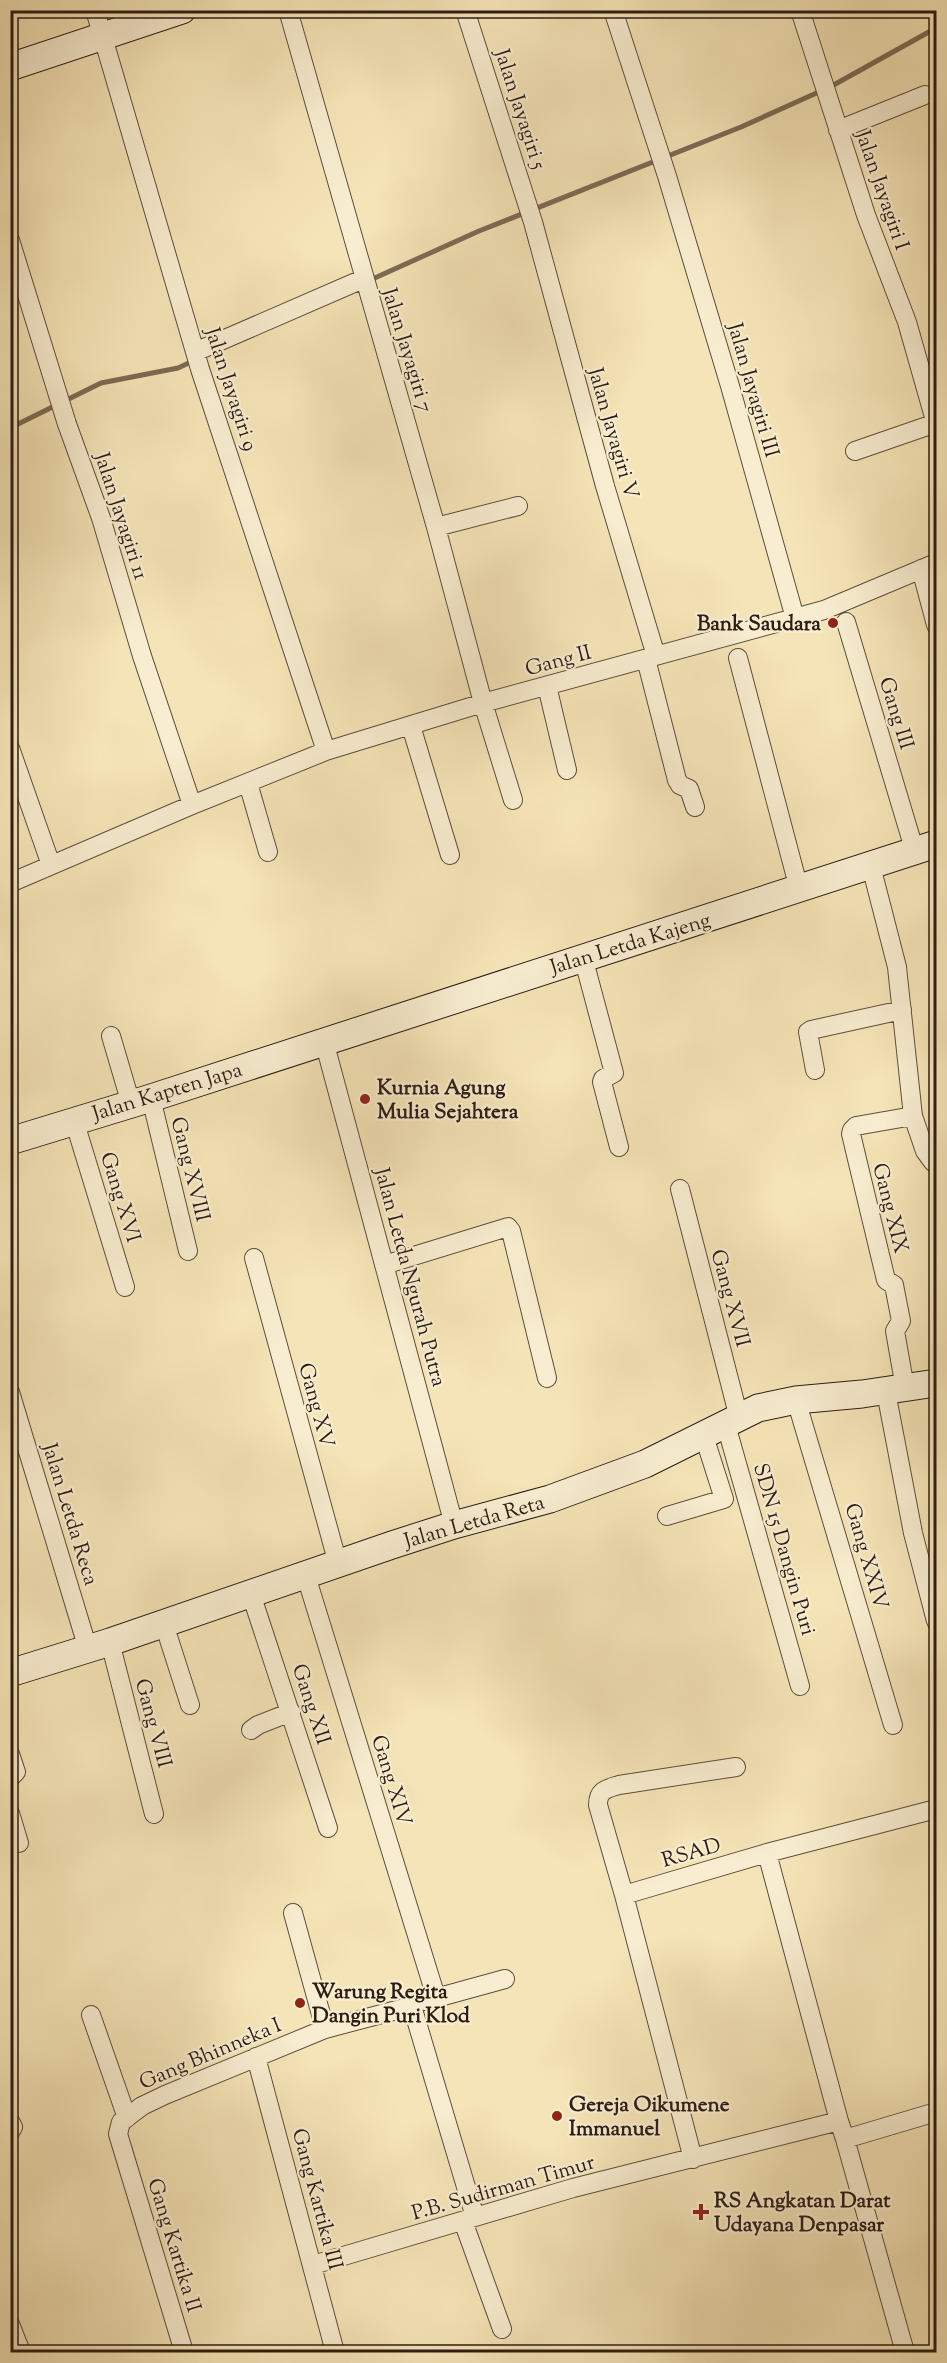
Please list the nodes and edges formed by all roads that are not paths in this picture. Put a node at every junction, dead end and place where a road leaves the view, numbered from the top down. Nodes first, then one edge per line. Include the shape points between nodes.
1 (94, 10) edge
2 (182, 10) edge
3 (288, 10) edge
4 (465, 10) edge
5 (613, 10) edge
6 (800, 10) edge
7 (102, 37) junction
8 (10, 67) edge
9 (925, 95) dead end
10 (838, 130) junction
11 (533, 222) joint
12 (10, 240) edge
13 (363, 280) junction
14 (197, 358) junction
15 (936, 423) edge
16 (855, 451) dead end
17 (518, 506) dead end
18 (436, 527) junction
19 (929, 566) edge
20 (795, 618) junction
21 (846, 622) dead end
22 (936, 625) edge
23 (651, 658) junction
24 (738, 658) dead end
25 (547, 686) junction
26 (483, 704) junction
27 (411, 726) junction
28 (10, 748) edge
29 (327, 751) junction
30 (567, 770) dead end
31 (248, 783) junction
32 (513, 800) dead end
33 (192, 805) junction
34 (695, 807) dead end
35 (926, 848) edge
36 (268, 852) dead end
37 (450, 855) dead end
38 (51, 865) junction
39 (871, 866) junction
40 (10, 883) edge
41 (799, 889) junction
42 (583, 957) junction
43 (902, 1010) junction
44 (111, 1036) dead end
45 (324, 1041) junction
46 (815, 1070) dead end
47 (141, 1101) junction
48 (913, 1116) junction
49 (74, 1120) junction
50 (10, 1141) edge
51 (619, 1146) dead end
52 (933, 1162) dead end
53 (680, 1189) dead end
54 (188, 1251) dead end
55 (254, 1258) dead end
56 (384, 1265) junction
57 (124, 1287) dead end
58 (547, 1378) dead end
59 (936, 1383) edge
60 (896, 1390) junction
61 (10, 1392) edge
62 (796, 1400) junction
63 (723, 1426) junction
64 (667, 1516) dead end
65 (454, 1525) junction
66 (338, 1564) junction
67 (306, 1576) junction
68 (251, 1594) junction
69 (936, 1621) edge
70 (164, 1624) junction
71 (99, 1646) junction
72 (10, 1673) edge
73 (800, 1686) dead end
74 (190, 1705) dead end
75 (291, 1712) junction
76 (893, 1725) dead end
77 (251, 1730) dead end
78 (10, 1754) edge
79 (736, 1767) dead end
80 (10, 1778) edge
81 (10, 1813) edge
82 (154, 1814) dead end
83 (935, 1816) edge
84 (328, 1828) dead end
85 (19, 1843) dead end
86 (767, 1853) junction
87 (624, 1896) junction
88 (294, 1913) dead end
89 (505, 1979) dead end
90 (436, 1997) junction
91 (412, 2006) junction
92 (91, 2015) dead end
93 (325, 2029) junction
94 (256, 2057) junction
95 (936, 2112) edge
96 (127, 2118) junction
97 (10, 2121) edge
98 (839, 2121) junction
99 (10, 2132) edge
100 (845, 2139) junction
101 (123, 2150) joint
102 (693, 2159) junction
103 (469, 2219) junction
104 (312, 2265) junction
105 (10, 2324) edge
106 (502, 2329) dead end
107 (21, 2352) edge
108 (184, 2352) edge
109 (335, 2352) edge
110 (905, 2352) edge

1 - 7 street, Jalan Jayagiri 9
2 - 7 street
3 - 13 street, Jalan Jayagiri 7
4 - 11 street, Jalan Jayagiri 5
5 - 20 street, Jalan Jayagiri III via 730,386
6 - 10 street, Jalan Jayagiri I
7 - 8 street
7 - 14 street, Jalan Jayagiri 9
9 - 10 street
10 - 15 street, Jalan Jayagiri I via 907,322
11 - 23 street, Jalan Jayagiri V
12 - 33 street, Jalan Jayagiri 11
13 - 14 street
13 - 18 street, Jalan Jayagiri 7
14 - 29 street, Jalan Jayagiri 9
15 - 16 street
17 - 18 street
18 - 26 street, Jalan Jayagiri 7
19 - 20 street, Gang II via 824,610
19 - 22 street
20 - 23 street, Gang II
21 - 35 street, Gang III
23 - 25 street, Gang II
23 - 34 street, Jalan Jayagiri V via 677,780 689,789
24 - 41 street
25 - 26 street, Gang II
25 - 30 street
26 - 27 street, Gang II
26 - 32 street, Jalan Jayagiri 7
27 - 29 street, Gang II
27 - 37 street
28 - 38 street
29 - 31 street, Gang II
31 - 33 street, Gang II
31 - 36 street
33 - 38 street, Gang II
35 - 39 street, Jalan Letda Kajeng
38 - 40 street, Gang II
39 - 41 street, Jalan Letda Kajeng
39 - 43 street via 897,967
41 - 42 street, Jalan Letda Kajeng
42 - 45 street, Jalan Letda Kajeng
42 - 51 street via 614,1073 602,1082
43 - 46 street via 808,1032
43 - 48 street
44 - 47 street, Gang XVIII
45 - 47 street, Jalan Kapten Japa
45 - 56 street, Jalan Letda Ngurah Putra
47 - 49 street, Jalan Kapten Japa
47 - 54 street, Gang XVIII
48 - 52 street
48 - 60 street, Gang XIX via 856,1126 851,1134 886,1280 894,1286 901,1321 895,1331
49 - 50 street, Jalan Kapten Japa
49 - 57 street, Gang XVI
53 - 63 street, Gang XVII
55 - 66 street, Gang XV
56 - 58 street via 508,1227
56 - 65 street, Jalan Letda Ngurah Putra
59 - 60 street, Jalan Letda Reta
60 - 62 street, Jalan Letda Reta
60 - 69 street, Gang XIX via 913,1533
61 - 71 street, Jalan Letda Reca
62 - 63 street, Jalan Letda Reta via 758,1408
62 - 76 street, Gang XXIV
63 - 64 street via 726,1507
63 - 65 street, Jalan Letda Reta via 645,1464 584,1487
63 - 73 street, SDN 15 Dangin Puri
65 - 66 street, Jalan Letda Reta
66 - 67 street, Jalan Letda Reta
67 - 68 street, Jalan Letda Reta
67 - 90 street, Gang XIV
68 - 70 street, Jalan Letda Reta
68 - 75 street, Gang XII
70 - 71 street, Jalan Letda Reta
70 - 74 street
71 - 72 street, Jalan Letda Reta
71 - 82 street, Gang VIII
75 - 77 street
75 - 84 street, Gang XII
78 - 80 street via 16,1772
79 - 87 street via 619,1785 599,1793 598,1805
81 - 85 street
83 - 86 street, RSAD
86 - 87 street, RSAD
86 - 98 street
87 - 102 street
88 - 93 street
89 - 90 street, Gang Bhinneka I
90 - 91 street, Gang Bhinneka I
91 - 93 street, Gang Bhinneka I
91 - 103 street
92 - 96 street
93 - 94 street, Gang Bhinneka I
94 - 96 street, Gang Bhinneka I via 165,2095
94 - 104 street, Gang Kartika III
95 - 100 street
96 - 101 street, Gang Bhinneka I via 121,2122 118,2134
97 - 99 street
98 - 100 street
98 - 102 street, P.B. Sudirman Timur
100 - 110 street
101 - 108 street, Gang Kartika II
102 - 103 street, P.B. Sudirman Timur via 573,2188
103 - 104 street, P.B. Sudirman Timur
103 - 106 street
104 - 109 street, Gang Kartika III
105 - 107 street

